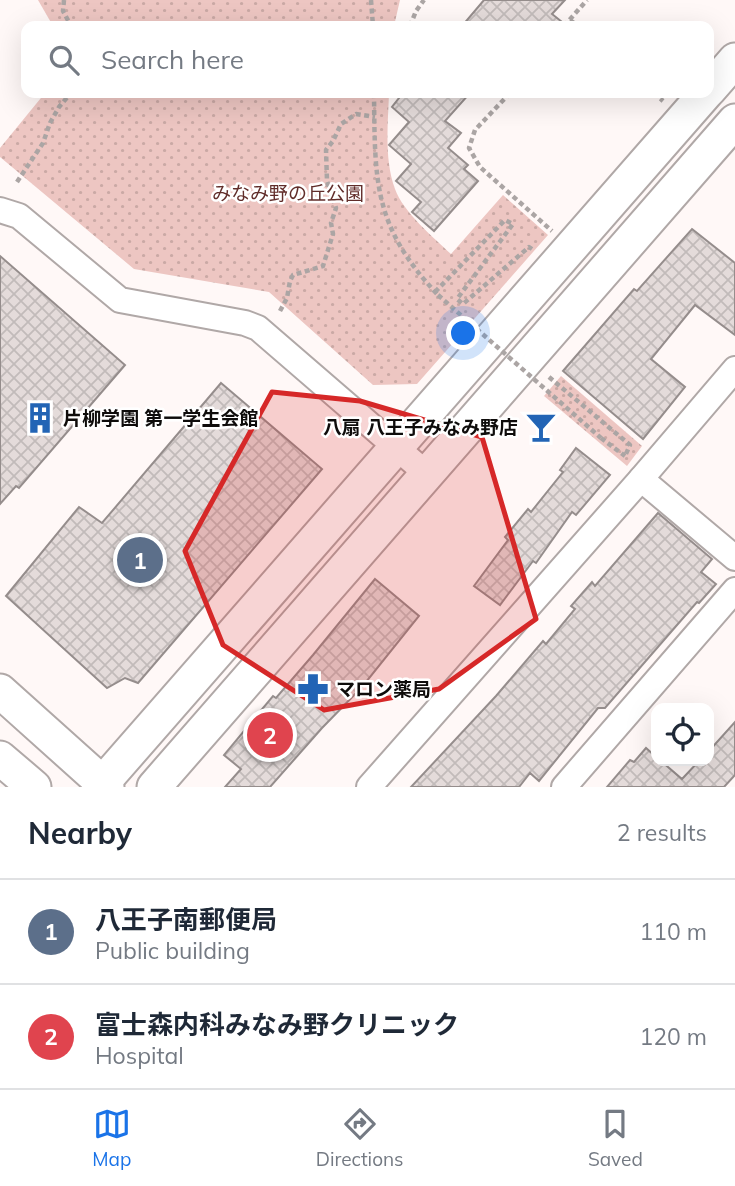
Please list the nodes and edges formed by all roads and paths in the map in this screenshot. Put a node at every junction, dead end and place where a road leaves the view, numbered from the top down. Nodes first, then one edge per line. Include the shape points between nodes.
1 (64, 0) edge
2 (371, 0) edge
3 (424, 0) edge
4 (587, 0) edge
5 (570, 20) edge
6 (68, 21) edge
7 (373, 21) edge
8 (412, 21) edge
9 (735, 60) edge
10 (714, 84) edge
11 (67, 98) edge
12 (374, 98) edge
13 (505, 98) edge
14 (702, 98) edge
15 (375, 117) junction
16 (735, 121) edge
17 (17, 181) dead end
18 (0, 210) edge
19 (556, 235) dead end
20 (541, 254) dead end
21 (437, 293) junction
22 (280, 311) dead end
23 (735, 369) edge
24 (543, 372) dead end
25 (397, 447) junction
26 (625, 456) junction
27 (427, 474) junction
28 (641, 479) junction
29 (735, 558) edge
30 (735, 590) edge
31 (0, 691) edge
32 (0, 758) edge
33 (103, 786) edge
34 (34, 787) edge
35 (154, 787) edge
36 (369, 787) edge
37 (564, 787) edge

1 - 6 path
2 - 7 path
3 - 8 path
4 - 5 path
9 - 10 street
11 - 17 path
12 - 15 path
13 - 19 path via 475,130 469,148 480,167
14 - 25 street
15 - 21 path via 376,172 384,215 416,270
15 - 22 path via 356,114 341,124 326,150 327,181 336,208 326,262 293,275
16 - 27 street
18 - 25 street via 19,216 120,300 258,328
20 - 21 path via 529,247 463,304 457,299 513,224 505,220
21 - 26 path, bridge
23 - 28 street
24 - 26 path via 629,445
25 - 27 street
25 - 33 street
26 - 28 path
27 - 35 street
28 - 29 street
28 - 36 street
30 - 37 street
31 - 33 street
32 - 34 street

